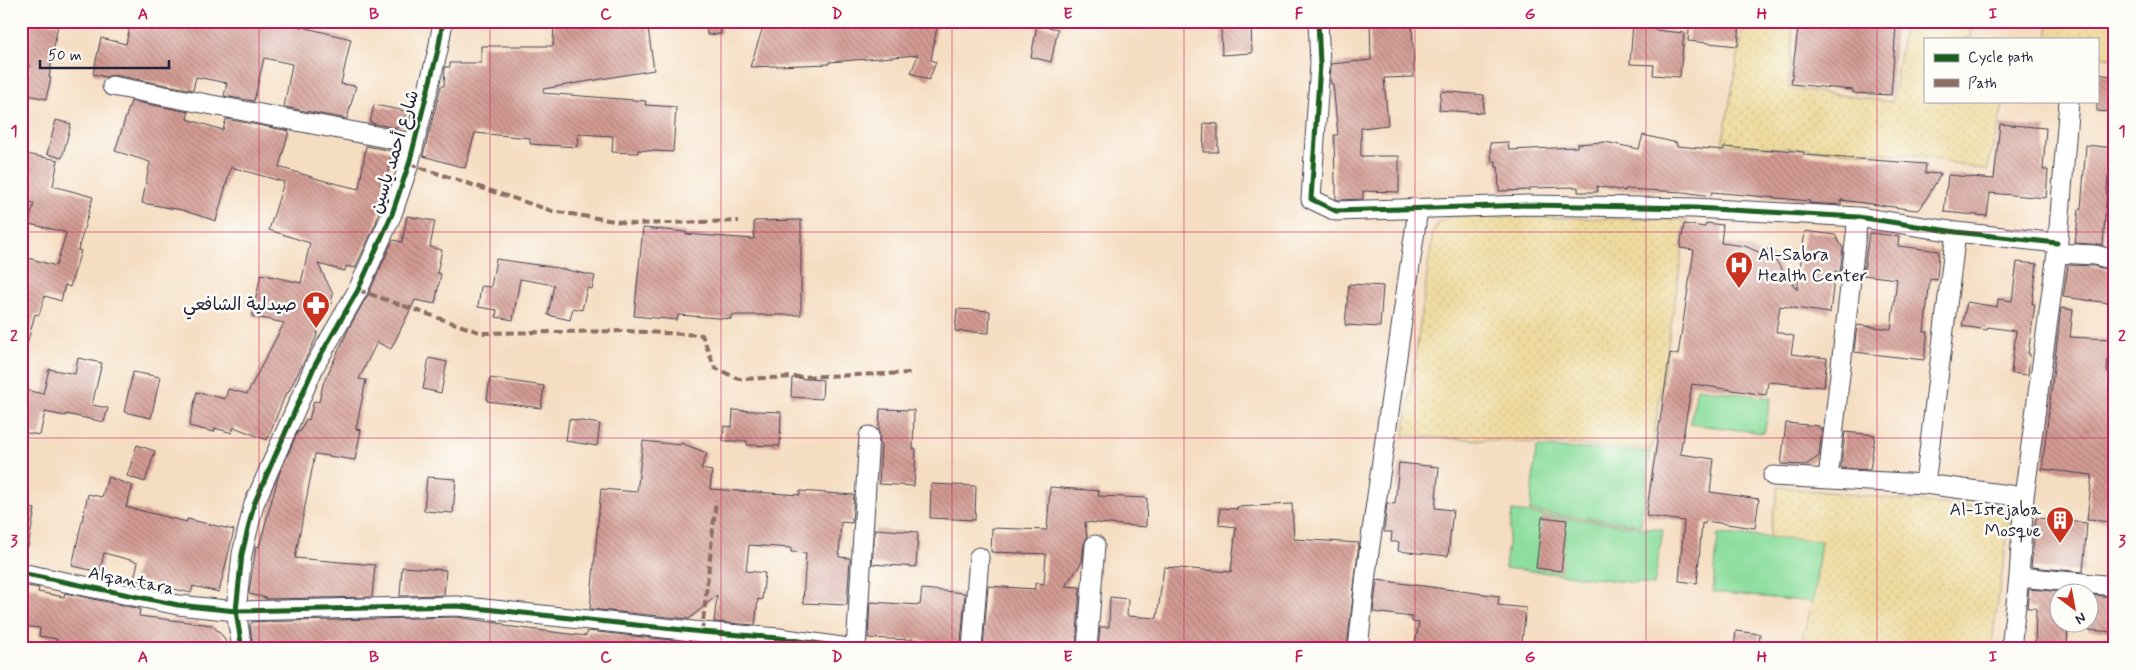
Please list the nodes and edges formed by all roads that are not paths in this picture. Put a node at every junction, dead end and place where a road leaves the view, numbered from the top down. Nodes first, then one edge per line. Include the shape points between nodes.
1 (443, 21) edge
2 (1318, 21) edge
3 (112, 86) dead end
4 (2070, 102) edge
5 (413, 143) junction
6 (1418, 209) junction
7 (1858, 218) junction
8 (1956, 232) junction
9 (2057, 248) junction
10 (2115, 260) edge
11 (869, 436) dead end
12 (1773, 476) dead end
13 (1828, 479) junction
14 (1926, 484) junction
15 (2024, 497) junction
16 (1095, 546) dead end
17 (979, 556) dead end
18 (21, 572) edge
19 (2019, 577) junction
20 (2115, 586) edge
21 (236, 611) junction
22 (242, 649) edge
23 (855, 649) edge
24 (972, 649) edge
25 (1087, 649) edge
26 (1358, 649) edge
27 (2011, 649) edge

1 - 5 street, شارع أحمد ياسين
2 - 6 street via 1320,64 1311,200 1336,211
3 - 5 street
4 - 9 street
5 - 21 street, شارع أحمد ياسين via 392,214 358,290 315,365 254,504 242,554
6 - 7 street via 1528,205 1694,208
6 - 26 street
7 - 8 street
7 - 13 street
8 - 9 street
8 - 14 street
9 - 10 street
9 - 15 street
11 - 23 street
12 - 13 street
13 - 14 street
14 - 15 street
15 - 19 street
16 - 25 street
17 - 24 street
18 - 21 street, Alqantara via 178,605
19 - 20 street
19 - 27 street
21 - 22 street, شارع أحمد ياسين
21 - 23 street, Alqantara via 457,606 779,638

